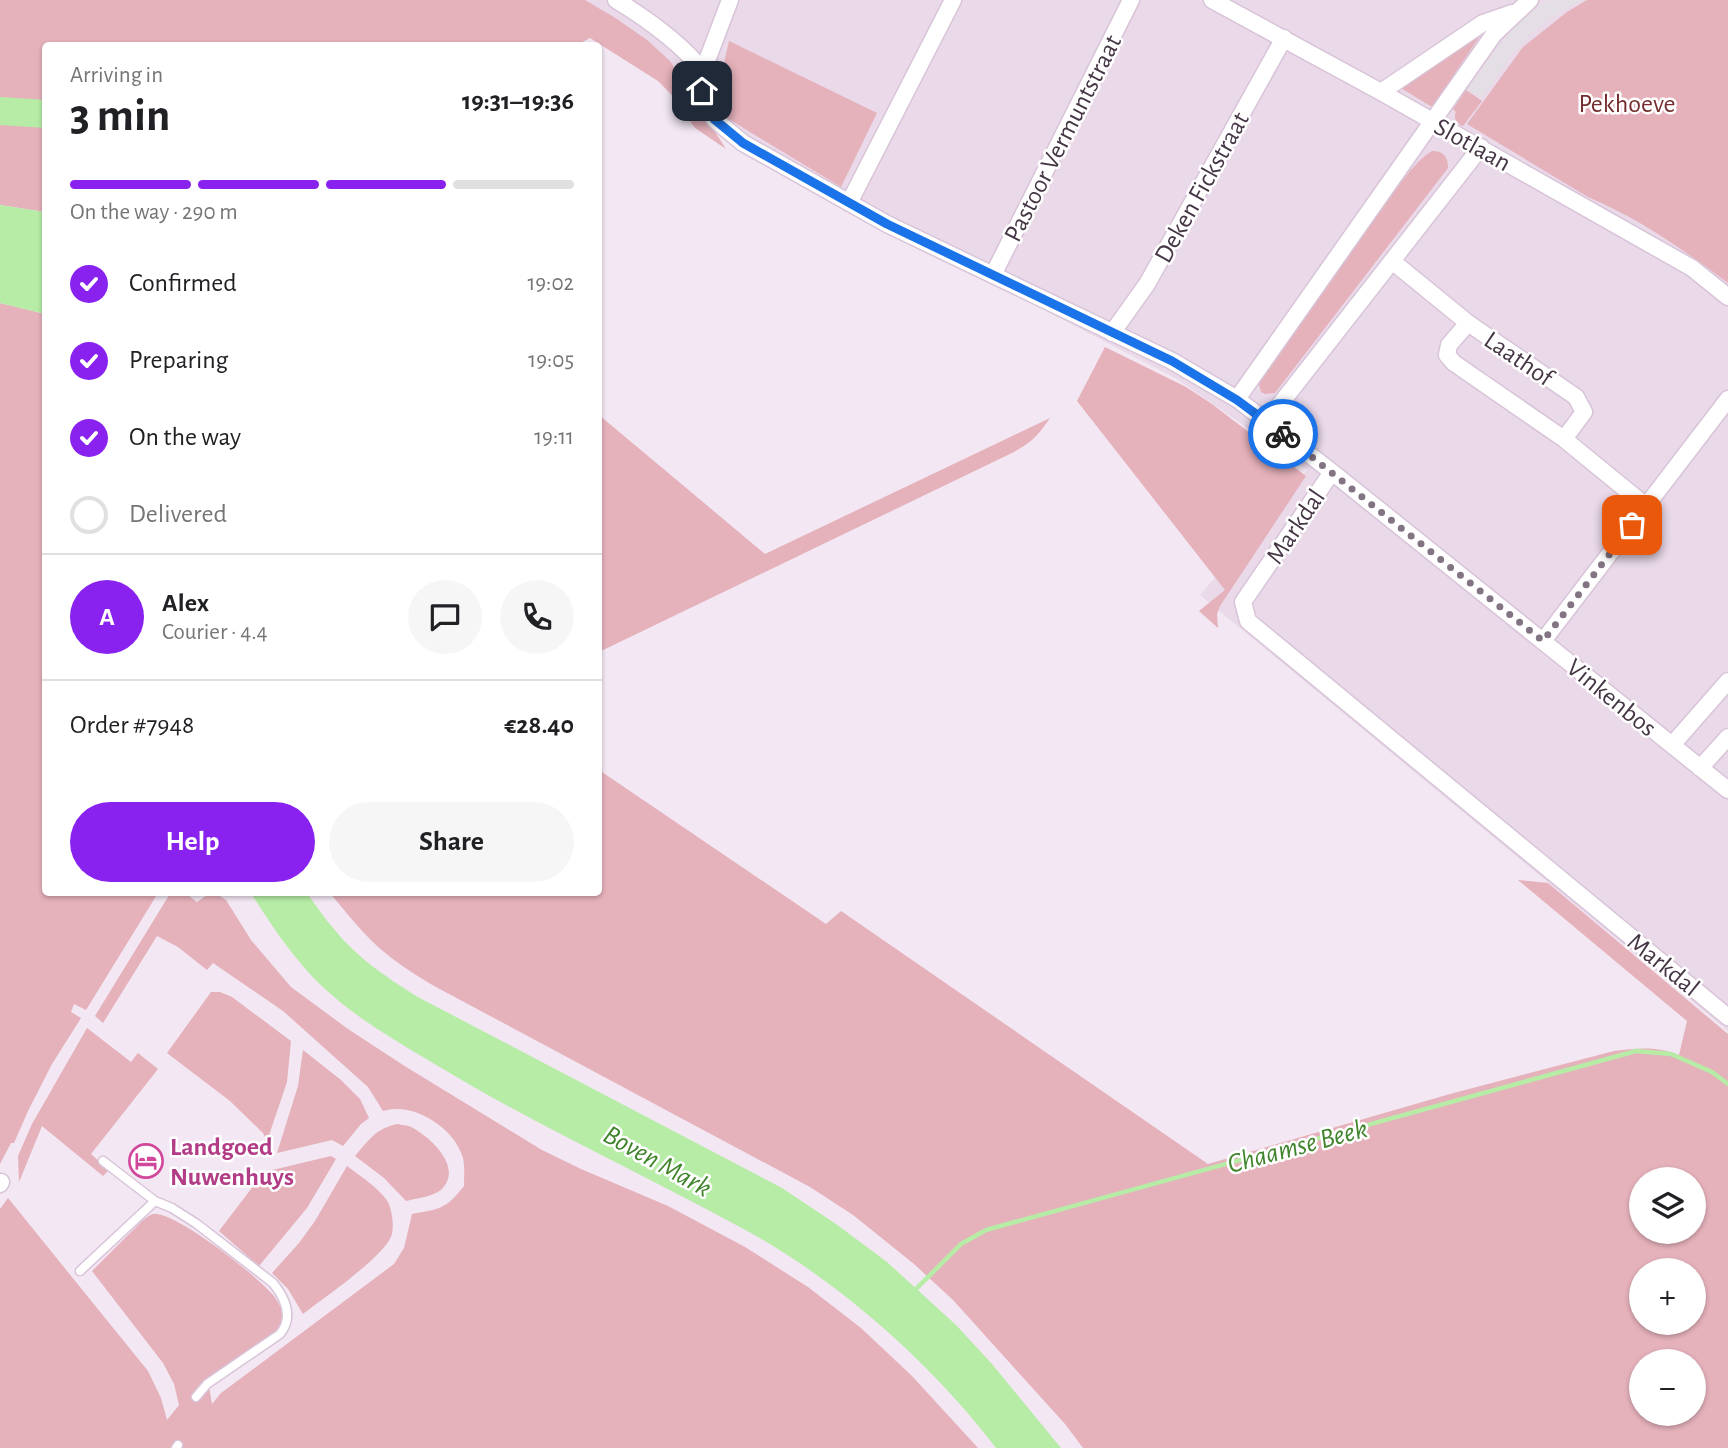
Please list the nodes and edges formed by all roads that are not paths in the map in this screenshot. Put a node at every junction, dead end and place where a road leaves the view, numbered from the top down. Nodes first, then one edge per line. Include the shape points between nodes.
1 (616, 0) edge
2 (730, 0) edge
3 (953, 0) edge
4 (1131, 0) edge
5 (1212, 0) edge
6 (1524, 6) edge
7 (1284, 38) junction
8 (703, 71) junction
9 (1381, 92) junction
10 (1433, 121) junction
11 (1480, 147) junction
12 (849, 203) junction
13 (1392, 261) junction
14 (993, 275) junction
15 (1728, 297) edge
16 (1468, 323) junction
17 (1112, 333) junction
18 (1728, 399) edge
19 (1237, 400) junction
20 (1267, 421) junction
21 (1564, 439) junction
22 (1332, 471) junction
23 (1646, 506) junction
24 (1543, 641) junction
25 (1728, 681) edge
26 (1728, 737) edge
27 (1672, 745) junction
28 (1700, 768) junction
29 (1728, 790) edge
30 (1725, 1008) edge
31 (103, 1161) dead end
32 (155, 1200) junction
33 (80, 1271) dead end
34 (196, 1397) dead end

1 - 8 street via 642,16
2 - 8 street
3 - 12 street
4 - 14 street, Pastoor Vermuntstraat
5 - 7 street, Slotlaan
6 - 9 street via 1483,23
6 - 10 street via 1494,34
7 - 9 street, Slotlaan
7 - 17 street, Deken Fickstraat via 1147,284
8 - 12 street, Markdal via 702,91 714,119 743,143
9 - 10 street, Slotlaan
10 - 11 street, Slotlaan
10 - 19 street
11 - 13 street
11 - 15 street, Slotlaan via 1692,268
12 - 14 street, Markdal
13 - 16 street
13 - 20 street
14 - 17 street, Markdal
16 - 21 street, Laathof via 1576,397 1584,412
16 - 21 street, Laathof via 1449,345 1447,355
17 - 19 street, Markdal via 1172,361
18 - 23 street
19 - 20 street, Markdal
20 - 22 street, Markdal
21 - 23 street, Laathof
22 - 24 street, Vinkenbos
22 - 30 street, Markdal via 1243,602 1248,621
23 - 24 street
24 - 27 street, Vinkenbos
25 - 27 street
26 - 28 street
27 - 28 street, Vinkenbos
28 - 29 street, Vinkenbos
31 - 32 lane
32 - 33 lane
32 - 34 lane via 197,1224 273,1283 288,1315 280,1334 207,1384

